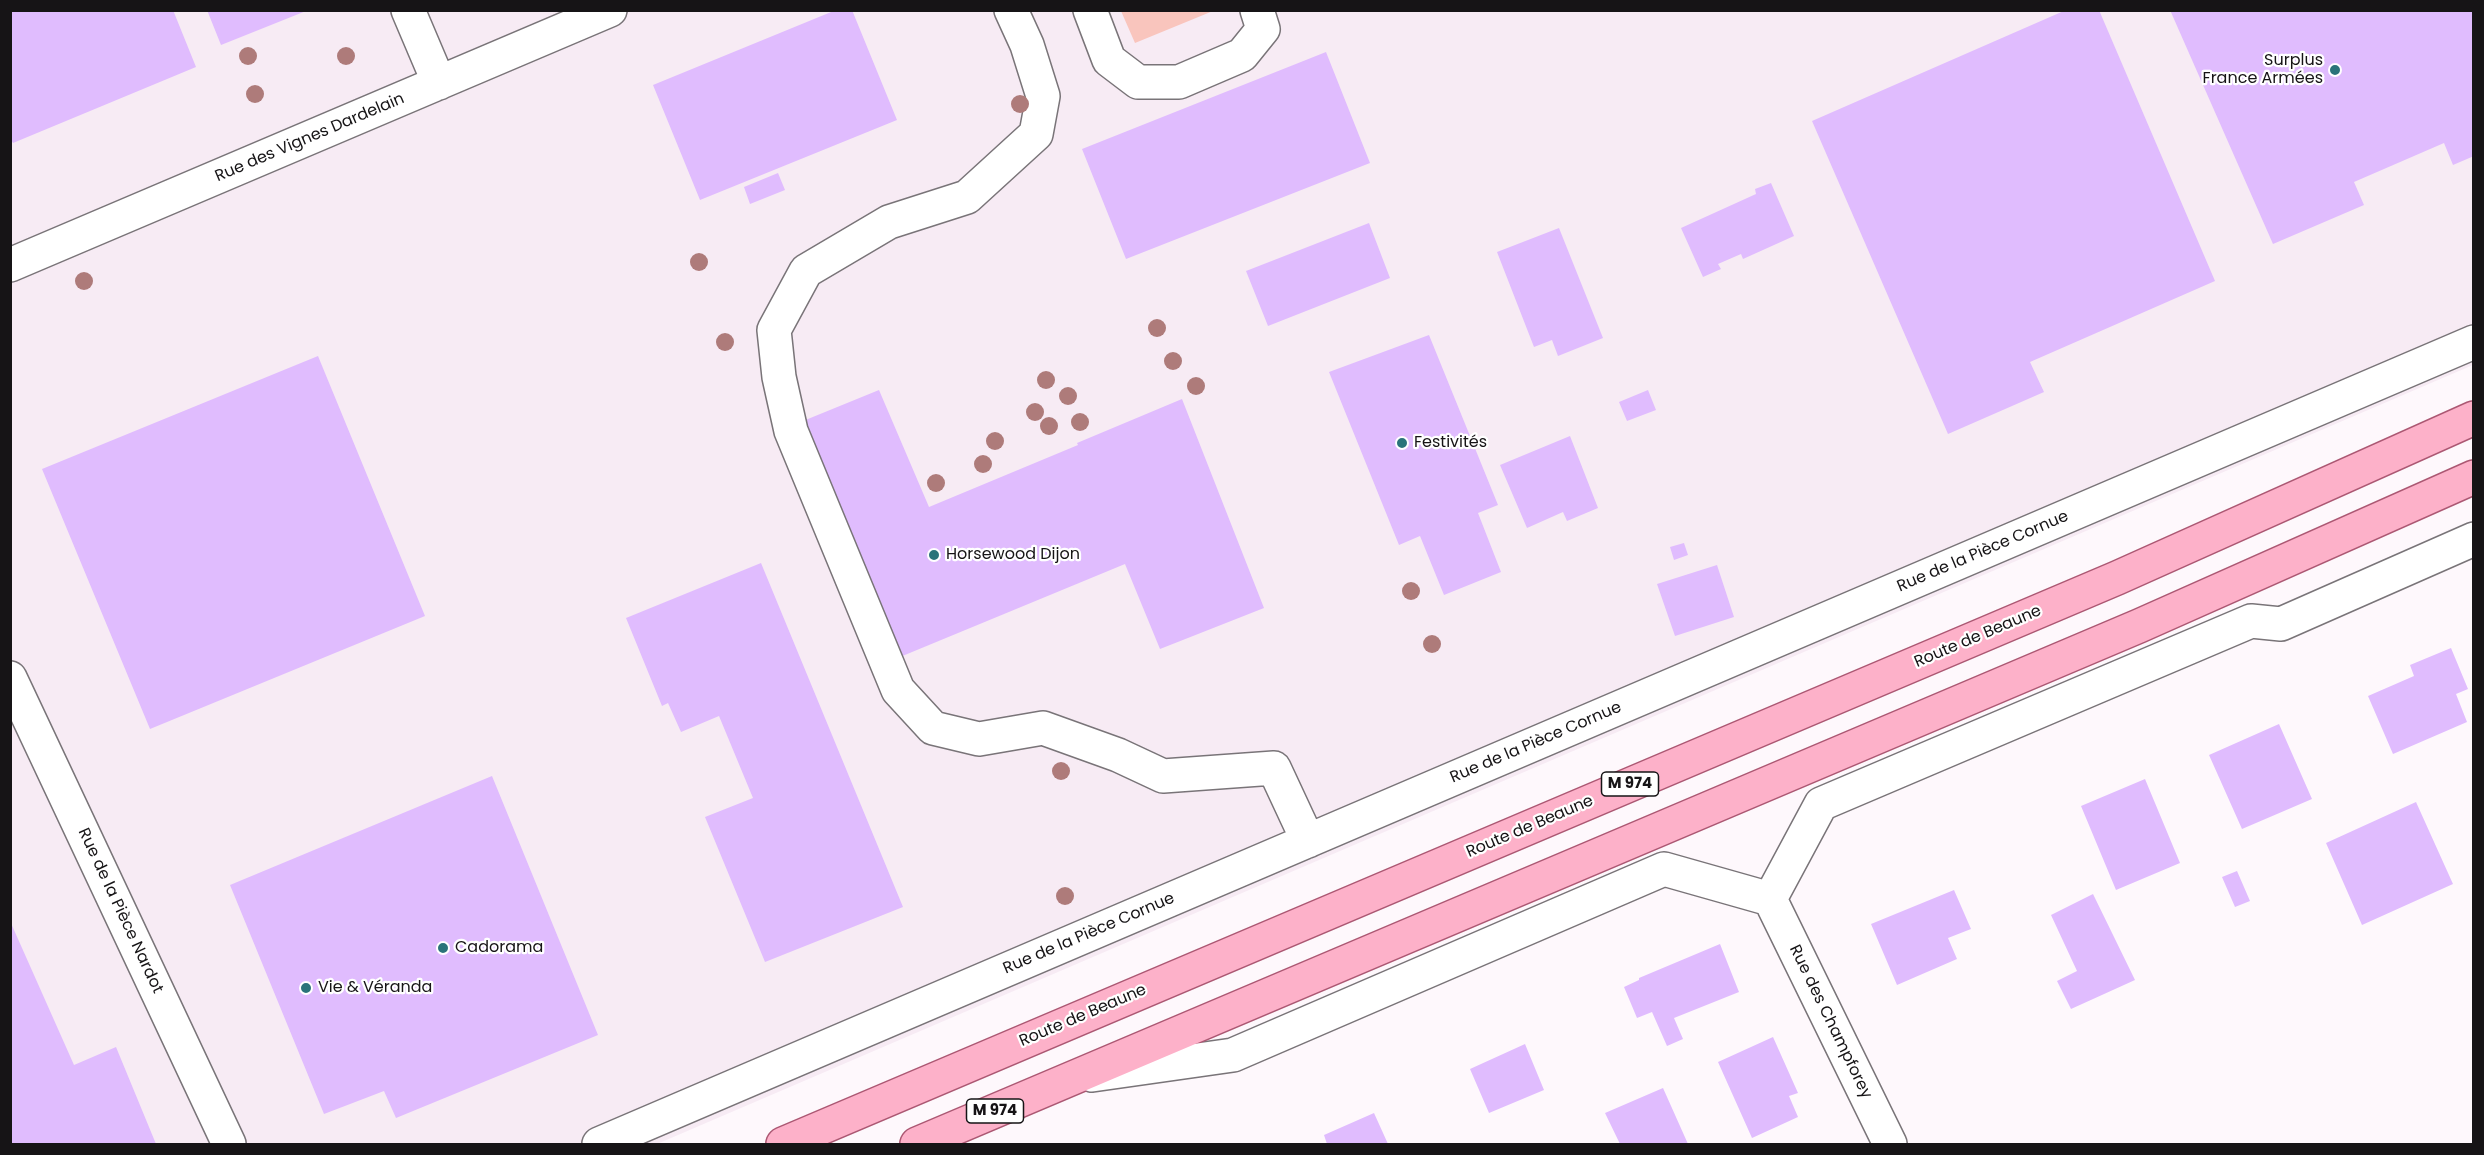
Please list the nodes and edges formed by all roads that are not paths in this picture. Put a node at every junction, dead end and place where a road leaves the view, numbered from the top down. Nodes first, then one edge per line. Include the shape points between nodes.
1 (408, 10) edge
2 (610, 10) edge
3 (1011, 10) edge
4 (1090, 10) edge
5 (1257, 10) edge
6 (439, 83) junction
7 (10, 265) edge
8 (2474, 342) edge
9 (2474, 418) edge
10 (2474, 477) edge
11 (2474, 538) edge
12 (10, 678) edge
13 (1308, 841) junction
14 (1770, 899) junction
15 (1072, 1078) junction
16 (229, 1144) edge
17 (598, 1144) edge
18 (783, 1144) edge
19 (917, 1144) edge
20 (1890, 1144) edge

1 - 6 street
2 - 6 street, Rue des Vignes Dardelain
3 - 13 street via 1043,96 1036,134 968,197 889,222 806,271 774,330 791,431 898,690 933,728 979,739 1043,728 1163,776 1274,768
4 - 5 street via 1109,60 1138,82 1179,82 1242,55 1263,29
6 - 7 street, Rue des Vignes Dardelain
8 - 13 street, Rue de la Pièce Cornue
9 - 18 main road, Route de Beaune / M 974 via 2117,578
10 - 15 main road, M 974 via 2139,626
11 - 14 street via 2281,624 2251,621 1821,804
12 - 16 street, Rue de la Pièce Nardot
13 - 17 street, Rue de la Pièce Cornue
14 - 15 street via 1664,869 1233,1055
14 - 20 street, Rue des Champforey
15 - 19 main road, M 974

